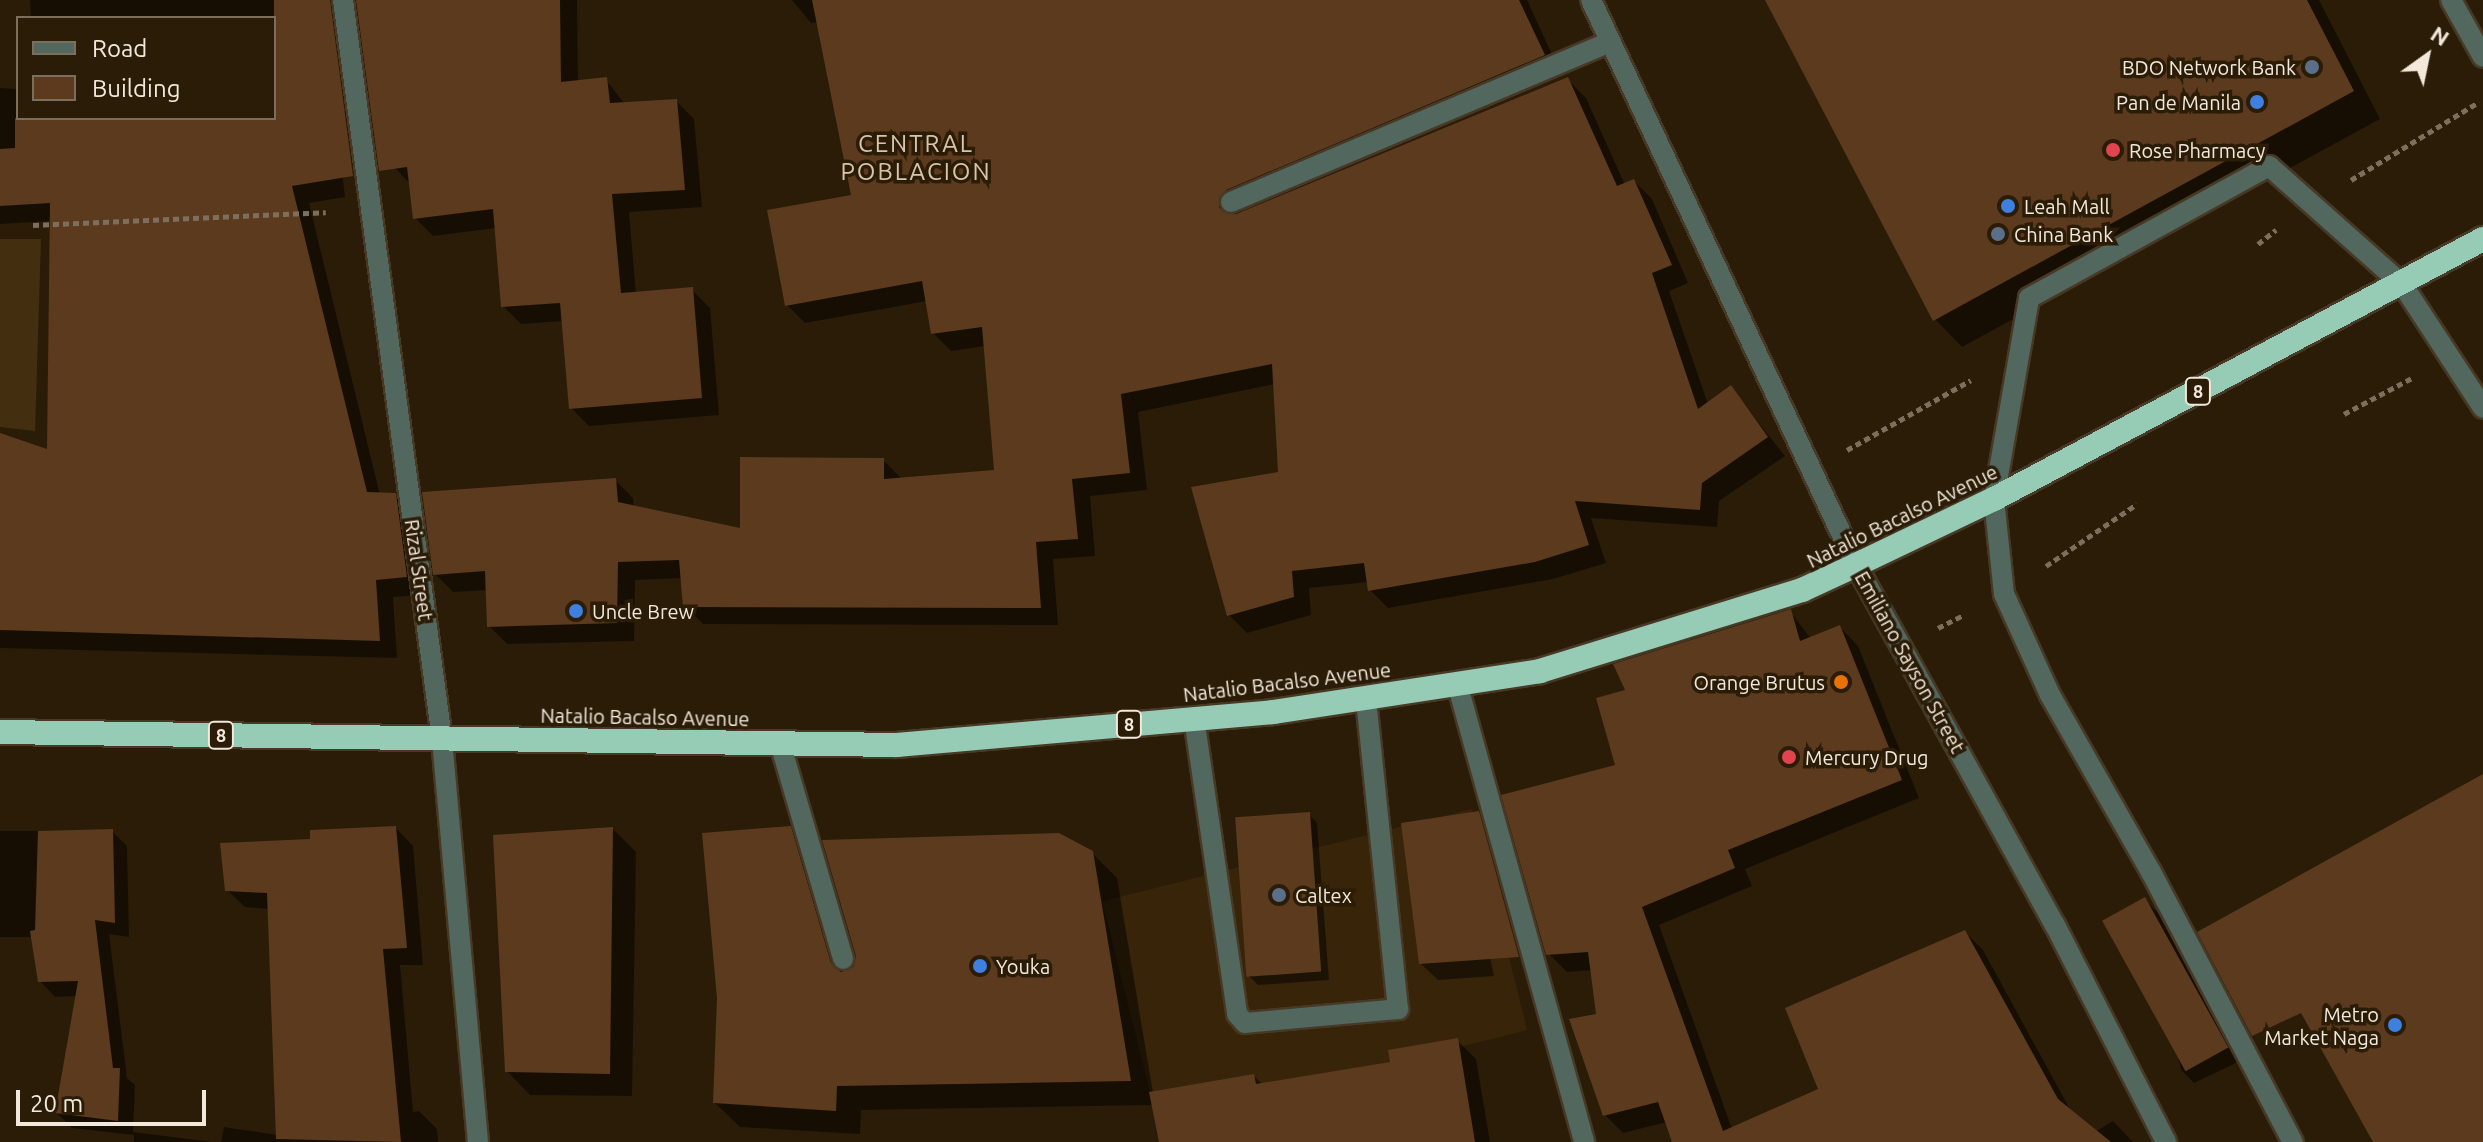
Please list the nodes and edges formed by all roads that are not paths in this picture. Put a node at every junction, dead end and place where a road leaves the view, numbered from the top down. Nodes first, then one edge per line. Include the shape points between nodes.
1 (343, 0) edge
2 (1591, 0) edge
3 (2451, 0) edge
4 (1610, 42) junction
5 (2483, 57) edge
6 (1231, 202) dead end
7 (2483, 239) edge
8 (2402, 284) junction
9 (2483, 408) edge
10 (1994, 499) junction
11 (1856, 565) junction
12 (1457, 683) junction
13 (1366, 697) junction
14 (1194, 718) junction
15 (0, 732) edge
16 (442, 739) junction
17 (780, 743) junction
18 (843, 959) dead end
19 (478, 1142) edge
20 (1584, 1142) edge
21 (2166, 1142) edge
22 (2293, 1142) edge

1 - 16 street, Rizal Street
2 - 4 street, Emiliano Sayson Street
3 - 5 street
4 - 6 street
4 - 11 street, Emiliano Sayson Street
7 - 8 highway, Natalio Bacalso Avenue / 8
8 - 9 street
8 - 10 highway, Natalio Bacalso Avenue / 8
8 - 10 street via 2269,166 2029,298
10 - 11 highway, Natalio Bacalso Avenue / 8
10 - 22 street via 2004,594 2050,695 2151,872
11 - 12 highway, Natalio Bacalso Avenue / 8 via 1802,590 1540,671
11 - 21 street, Emiliano Sayson Street via 2055,925
12 - 13 highway, Natalio Bacalso Avenue / 8
12 - 20 street
13 - 14 highway, Natalio Bacalso Avenue / 8
13 - 14 street via 1398,1009 1245,1023 1237,1014
14 - 17 highway, Natalio Bacalso Avenue / 8 via 897,745
15 - 16 highway, Natalio Bacalso Avenue / 8
16 - 17 highway, Natalio Bacalso Avenue / 8
16 - 19 street, Rizal Street
17 - 18 street

